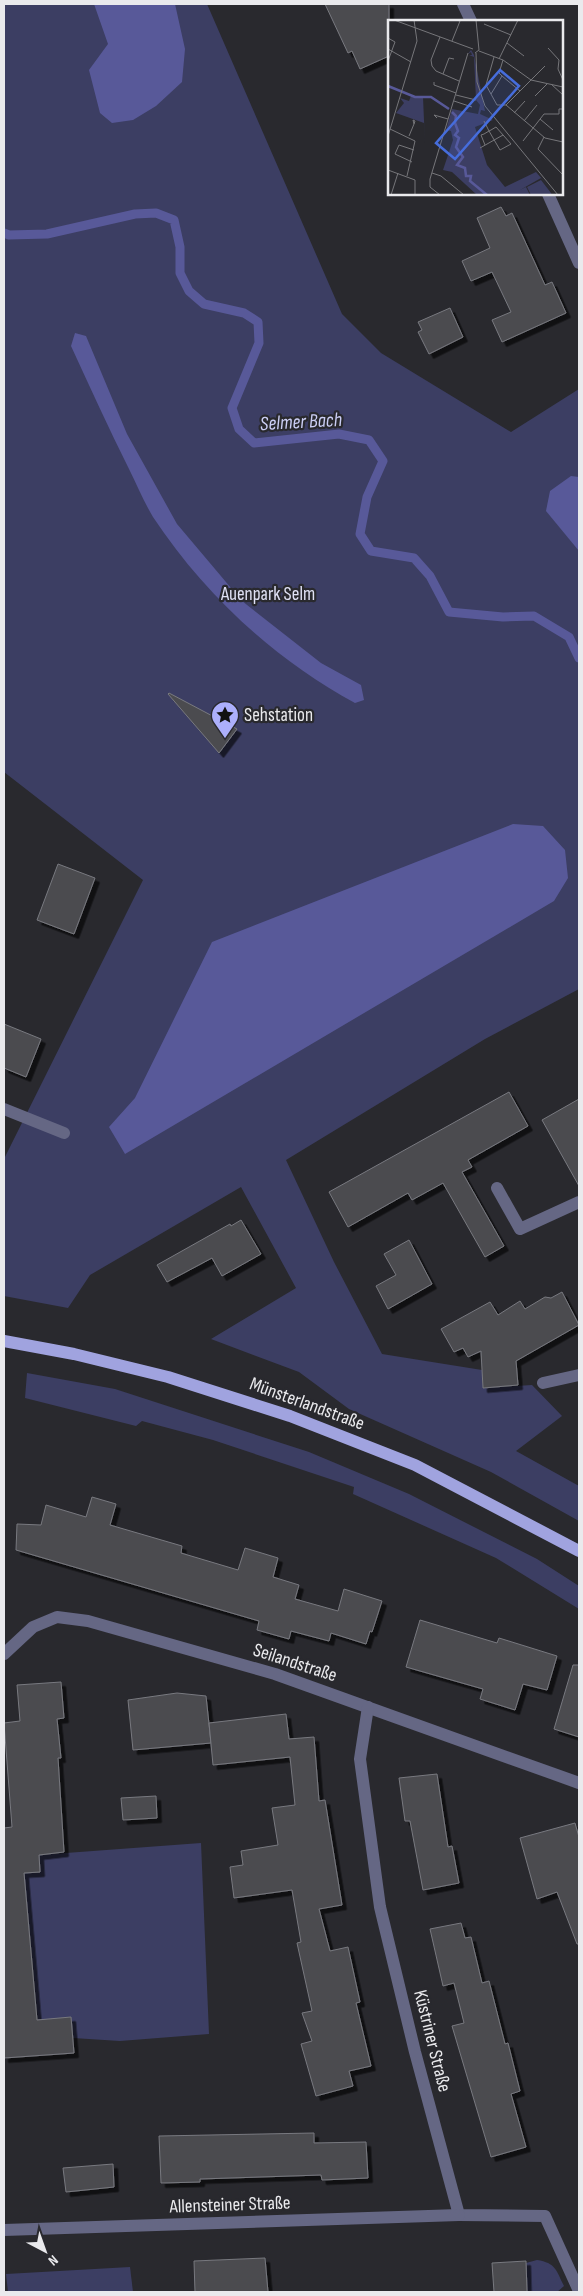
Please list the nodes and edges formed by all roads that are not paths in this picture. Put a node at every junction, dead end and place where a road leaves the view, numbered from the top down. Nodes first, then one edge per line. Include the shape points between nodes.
1 (463, 4) edge
2 (471, 20) edge
3 (548, 195) edge
4 (579, 263) edge
5 (4, 1109) edge
6 (64, 1133) dead end
7 (498, 1188) dead end
8 (579, 1202) edge
9 (4, 1341) edge
10 (579, 1375) edge
11 (543, 1383) dead end
12 (579, 1551) edge
13 (4, 1654) edge
14 (368, 1707) junction
15 (579, 1783) edge
16 (458, 2215) junction
17 (4, 2230) edge
18 (579, 2291) edge

1 - 2 street
3 - 4 street
5 - 6 street
7 - 8 street via 520,1229
9 - 12 main road, Münsterlandstraße via 168,1377 290,1416 415,1465
10 - 11 street
13 - 14 street, Seilandstraße via 33,1627 58,1617 88,1621 275,1674
14 - 15 street, Seilandstraße
14 - 16 street, Küstriner Straße via 360,1759 380,1907
16 - 17 street, Allensteiner Straße
16 - 18 street via 545,2216

